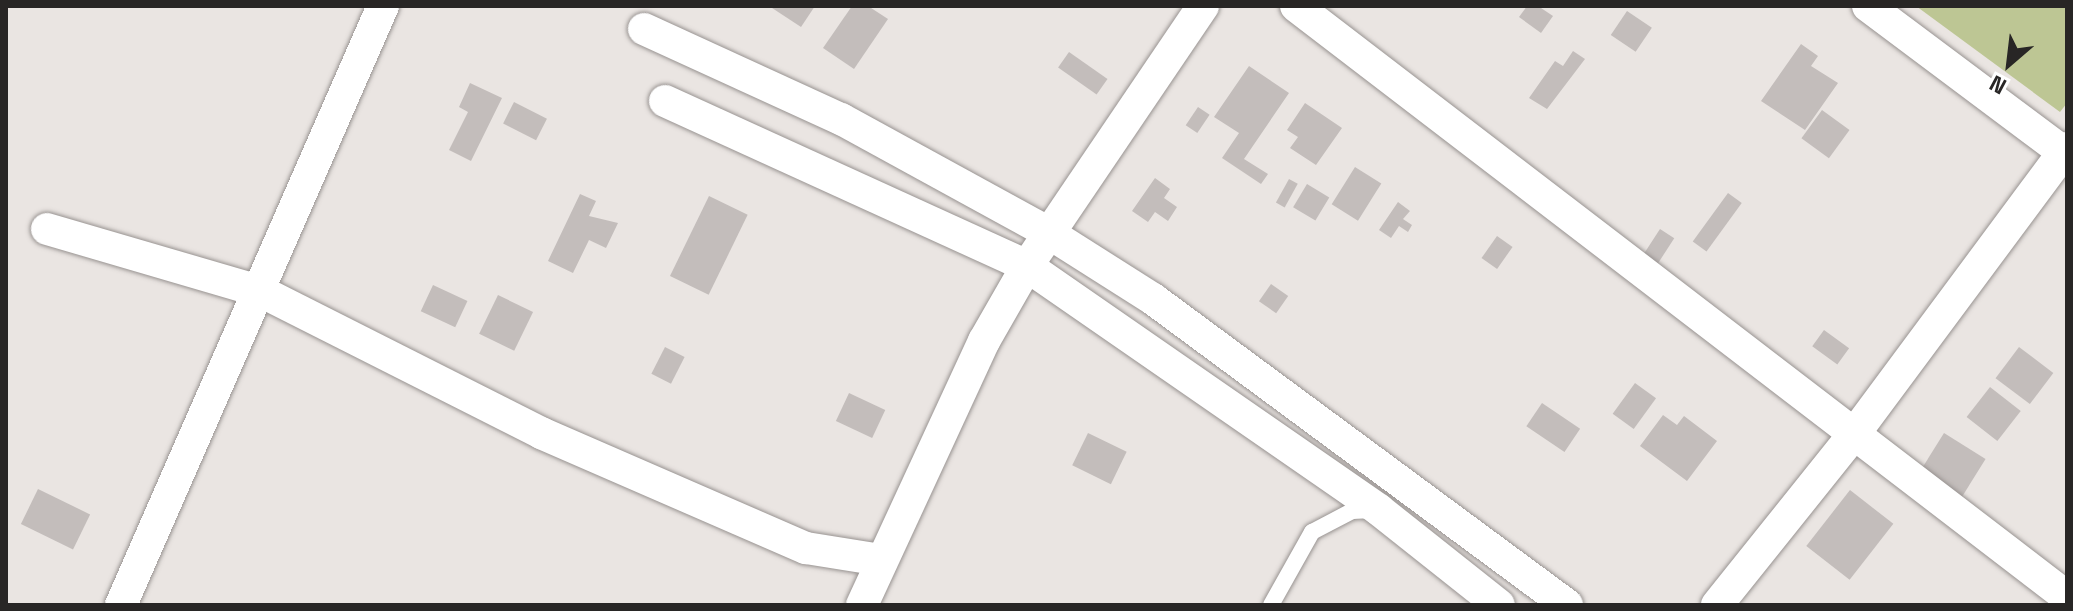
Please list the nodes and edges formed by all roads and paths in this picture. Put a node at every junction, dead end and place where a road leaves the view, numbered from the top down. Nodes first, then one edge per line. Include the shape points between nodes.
1 (383, 6) edge
2 (1203, 6) edge
3 (1296, 6) edge
4 (1868, 6) edge
5 (644, 29) dead end
6 (665, 101) dead end
7 (2066, 152) edge
8 (47, 229) dead end
9 (1049, 233) junction
10 (1027, 266) junction
11 (262, 292) junction
12 (1855, 433) junction
13 (1379, 510) junction
14 (881, 560) junction
15 (2067, 597) edge
16 (121, 605) edge
17 (862, 605) edge
18 (1271, 605) edge
19 (1499, 605) edge
20 (1567, 605) edge
21 (1717, 605) edge

1 - 11 street
2 - 9 street
3 - 12 street
4 - 7 street
5 - 9 street via 841,119
6 - 10 street
7 - 12 street
8 - 11 street
9 - 10 street
9 - 20 street via 1153,299
10 - 13 street
10 - 14 street via 984,341
11 - 14 street via 541,433 764,530 806,548
11 - 16 street
12 - 15 street
12 - 21 street
13 - 18 lane via 1352,511 1312,532
13 - 19 street
14 - 17 street

